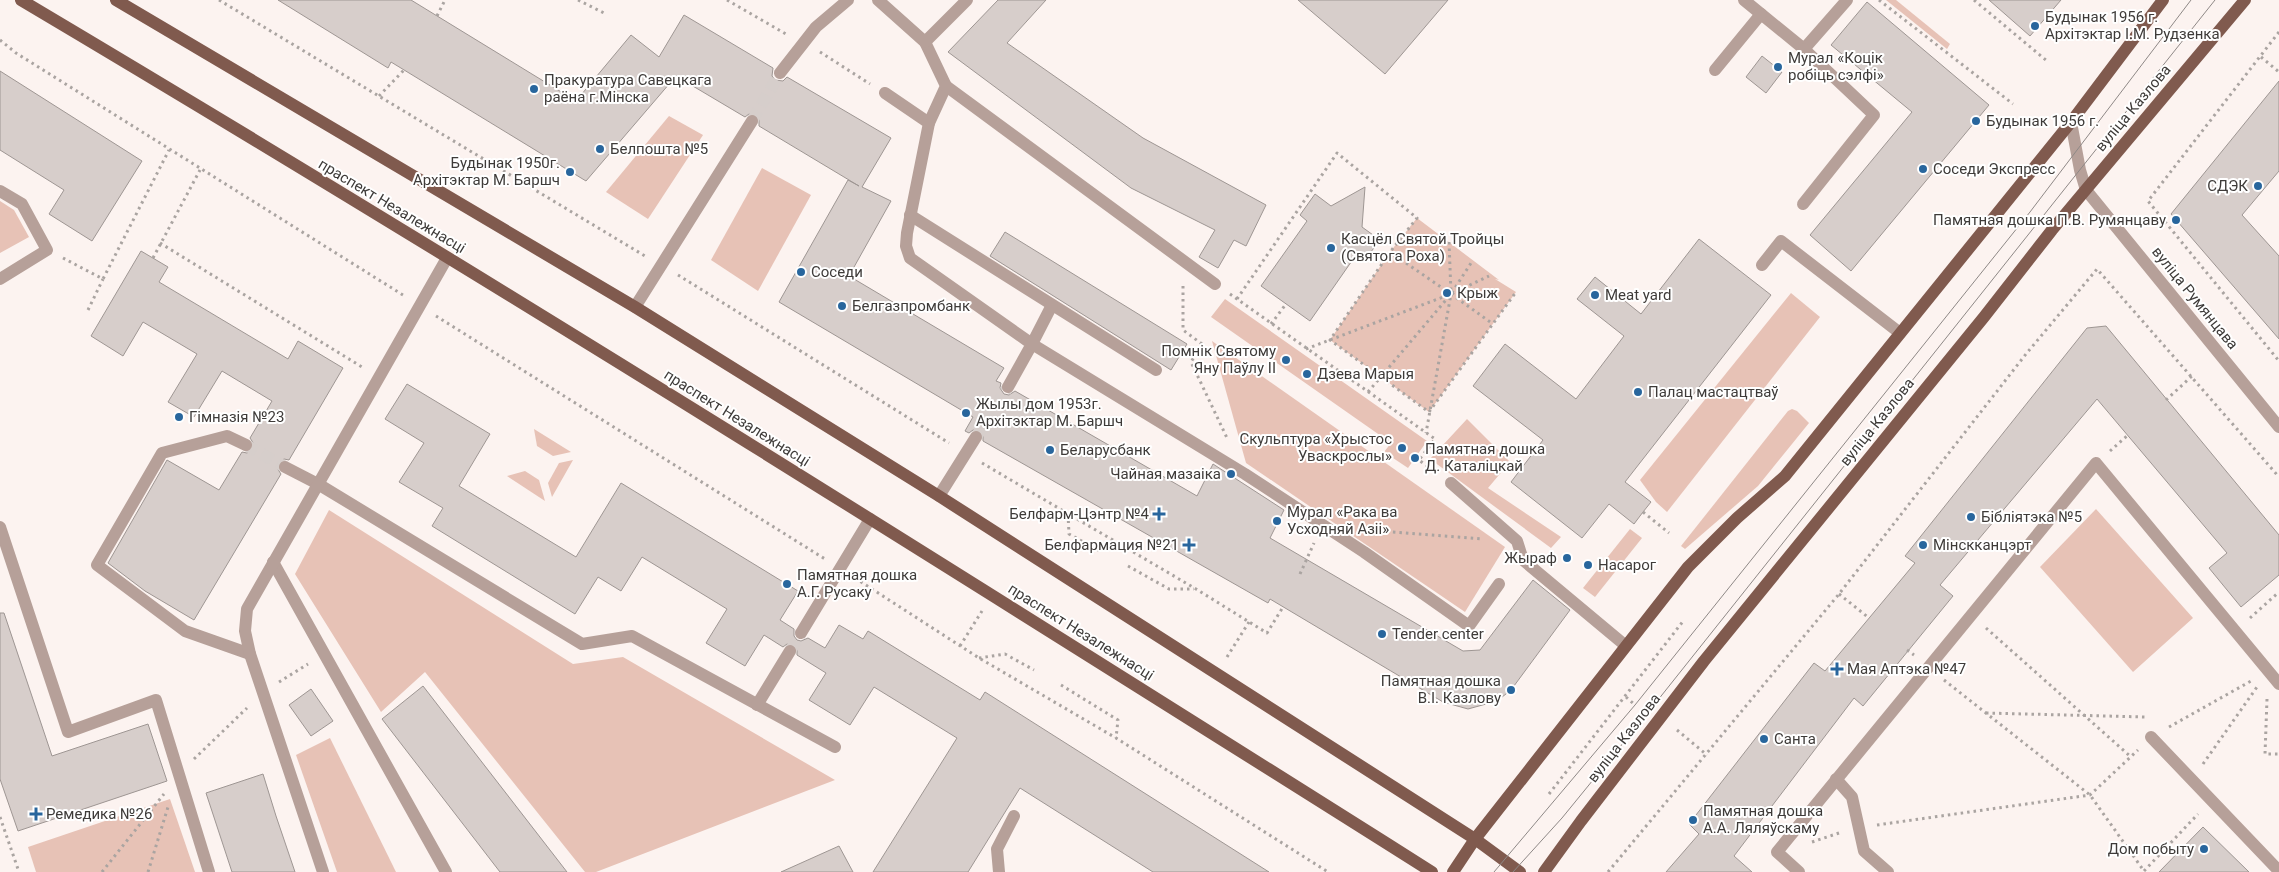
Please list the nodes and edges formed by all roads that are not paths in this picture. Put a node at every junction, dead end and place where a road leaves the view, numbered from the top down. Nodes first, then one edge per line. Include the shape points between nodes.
1 (21, 0) edge
2 (116, 0) edge
3 (848, 0) edge
4 (878, 0) edge
5 (967, 0) edge
6 (1744, 0) edge
7 (1847, 0) edge
8 (2163, 0) edge
9 (2245, 0) edge
10 (1761, 14) junction
11 (926, 42) junction
12 (1804, 49) junction
13 (1715, 70) dead end
14 (780, 72) tunnel mouth
15 (946, 86) junction
16 (885, 93) road end
17 (752, 121) tunnel mouth
18 (2071, 122) junction
19 (929, 123) junction
20 (2086, 190) junction
21 (0, 191) edge
22 (1803, 204) dead end
23 (910, 215) junction
24 (447, 258) junction
25 (1762, 265) dead end
26 (0, 279) edge
27 (1215, 284) road end
28 (1052, 304) junction
29 (635, 308) junction
30 (1900, 334) junction
31 (1032, 344) junction
32 (1156, 370) dead end
33 (1008, 387) tunnel mouth
34 (2279, 427) edge
35 (976, 437) tunnel mouth
36 (246, 445) tunnel mouth
37 (285, 466) tunnel mouth
38 (1451, 483) dead end
39 (318, 484) junction
40 (939, 496) junction
41 (870, 519) junction
42 (0, 527) edge
43 (273, 562) junction
44 (1499, 584) dead end
45 (801, 633) tunnel mouth
46 (1626, 646) junction
47 (790, 651) tunnel mouth
48 (250, 654) junction
49 (2279, 684) edge
50 (758, 705) junction
51 (2151, 737) road end
52 (835, 748) dead end
53 (1836, 779) junction
54 (1014, 816) dead end
55 (1476, 839) junction
56 (2279, 871) edge
57 (209, 872) edge
58 (323, 872) edge
59 (446, 872) edge
60 (999, 872) edge
61 (1432, 872) edge
62 (1453, 872) edge
63 (1520, 872) edge
64 (1544, 872) edge
65 (1799, 872) edge
66 (1888, 872) edge

1 - 24 main road, праспект Незалежнасці
2 - 29 main road
3 - 14 street via 816,27
4 - 11 street
5 - 11 street
6 - 10 street
7 - 12 street
8 - 18 main road
9 - 20 main road, вуліца Казлова
10 - 12 street
10 - 13 street
11 - 15 street
12 - 22 street via 1874,115
15 - 19 street
15 - 27 street
16 - 19 street
17 - 29 street
18 - 20 street
18 - 30 main road
19 - 23 street
20 - 34 street, вуліца Румянцава
20 - 64 main road, вуліца Казлова via 1704,661
21 - 26 street via 22,204 47,250
23 - 28 street
23 - 31 street via 906,246 910,258
24 - 39 street
24 - 41 main road, праспект Незалежнасці
25 - 30 street via 1781,241
28 - 31 street
28 - 32 street
29 - 40 main road
30 - 46 main road via 1786,476 1737,518 1688,567
31 - 33 street
31 - 44 street via 1245,474 1469,626
35 - 40 street
36 - 48 street via 227,436 162,453 96,565 185,631
37 - 39 street
38 - 46 street via 1517,541 1523,560
39 - 43 street
39 - 50 street via 582,644 632,636
40 - 55 main road
41 - 45 street
41 - 61 main road, праспект Незалежнасці
42 - 57 street via 68,732 156,700
43 - 48 street via 247,609 245,631
43 - 59 street
46 - 55 main road
47 - 50 street
48 - 58 street
49 - 53 street via 2096,463
50 - 52 street
51 - 56 street
53 - 65 street via 1777,852
53 - 66 street via 1852,797 1864,850
54 - 60 street via 997,849
55 - 62 main road
55 - 63 main road

